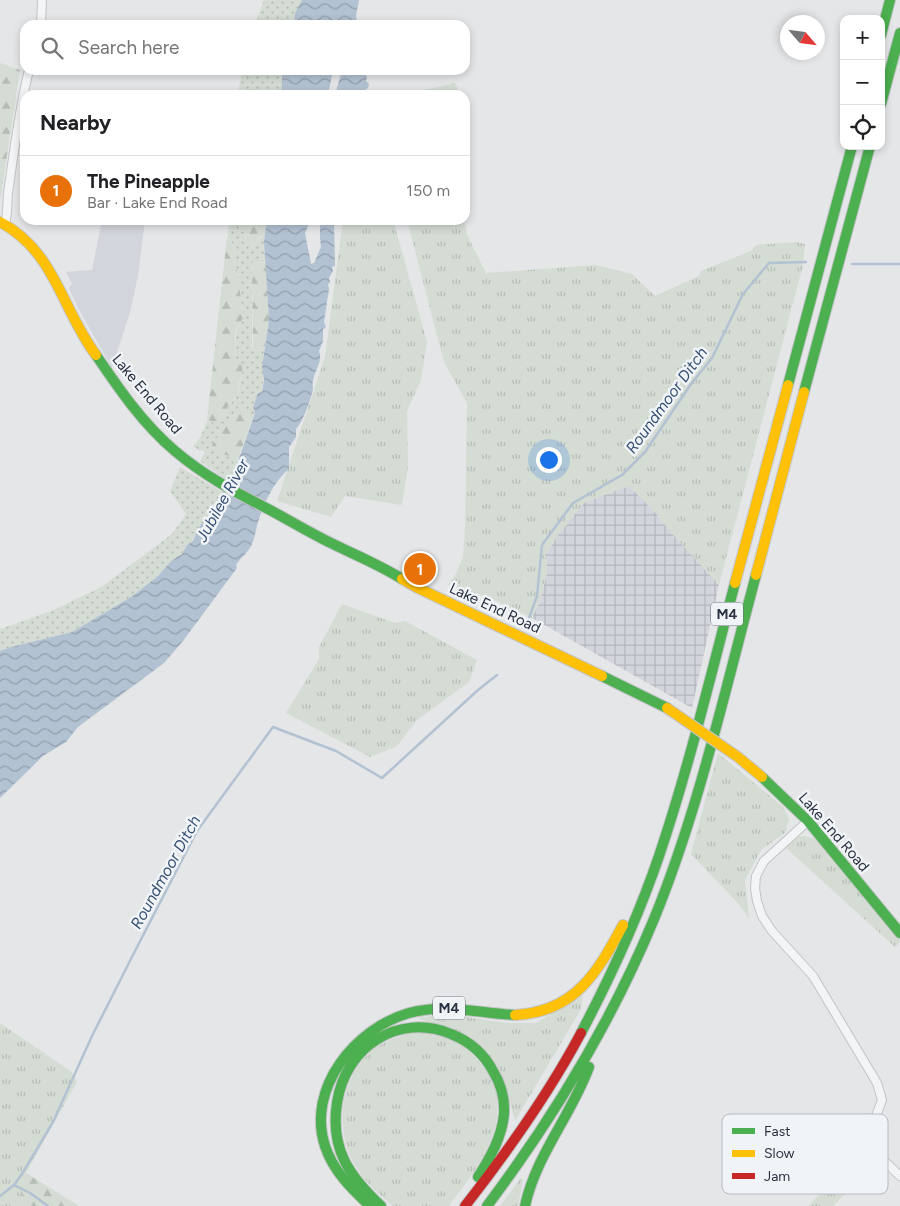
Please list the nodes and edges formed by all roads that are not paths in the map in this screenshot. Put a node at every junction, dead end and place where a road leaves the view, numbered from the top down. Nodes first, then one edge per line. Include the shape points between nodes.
1 (42, 0) edge
2 (890, 0) edge
3 (42, 20) edge
4 (885, 20) edge
5 (900, 32) edge
6 (28, 75) edge
7 (885, 89) edge
8 (25, 90) edge
9 (20, 118) edge
10 (851, 150) edge
11 (869, 150) edge
12 (3, 223) edge
13 (808, 821) junction
14 (658, 858) junction
15 (900, 933) edge
16 (606, 1022) junction
17 (877, 1114) edge
18 (888, 1164) edge
19 (900, 1176) edge
20 (370, 1206) edge
21 (381, 1206) edge
22 (461, 1206) edge
23 (465, 1206) edge
24 (487, 1206) edge
25 (526, 1206) edge

1 - 3 street
2 - 4 main road
5 - 7 main road
6 - 8 street
9 - 12 street via 8,216
10 - 14 main road, M4 via 694,739
11 - 16 main road, M4 via 694,803 660,901
12 - 13 main road, Lake End Road, bridge via 24,237 45,262 79,330 135,407 162,439 188,461 219,483 416,587 667,708 738,757
13 - 15 main road, Lake End Road
13 - 17 street via 764,861 756,876 757,901 772,931 813,976 877,1083 882,1100
14 - 20 main road, M4 via 600,967 568,999 547,1009 521,1015 449,1008 417,1011 373,1030 347,1054 328,1087 321,1115 323,1134 333,1167
14 - 23 main road, M4 via 620,953 561,1068 510,1146
16 - 24 main road, M4 via 548,1122
16 - 25 main road, M4 via 580,1089 533,1178
18 - 19 street
21 - 22 main road, M4 via 353,1177 341,1156 335,1124 337,1098 347,1071 368,1044 393,1031 423,1026 450,1032 474,1045 494,1070 503,1097 504,1116 500,1134

